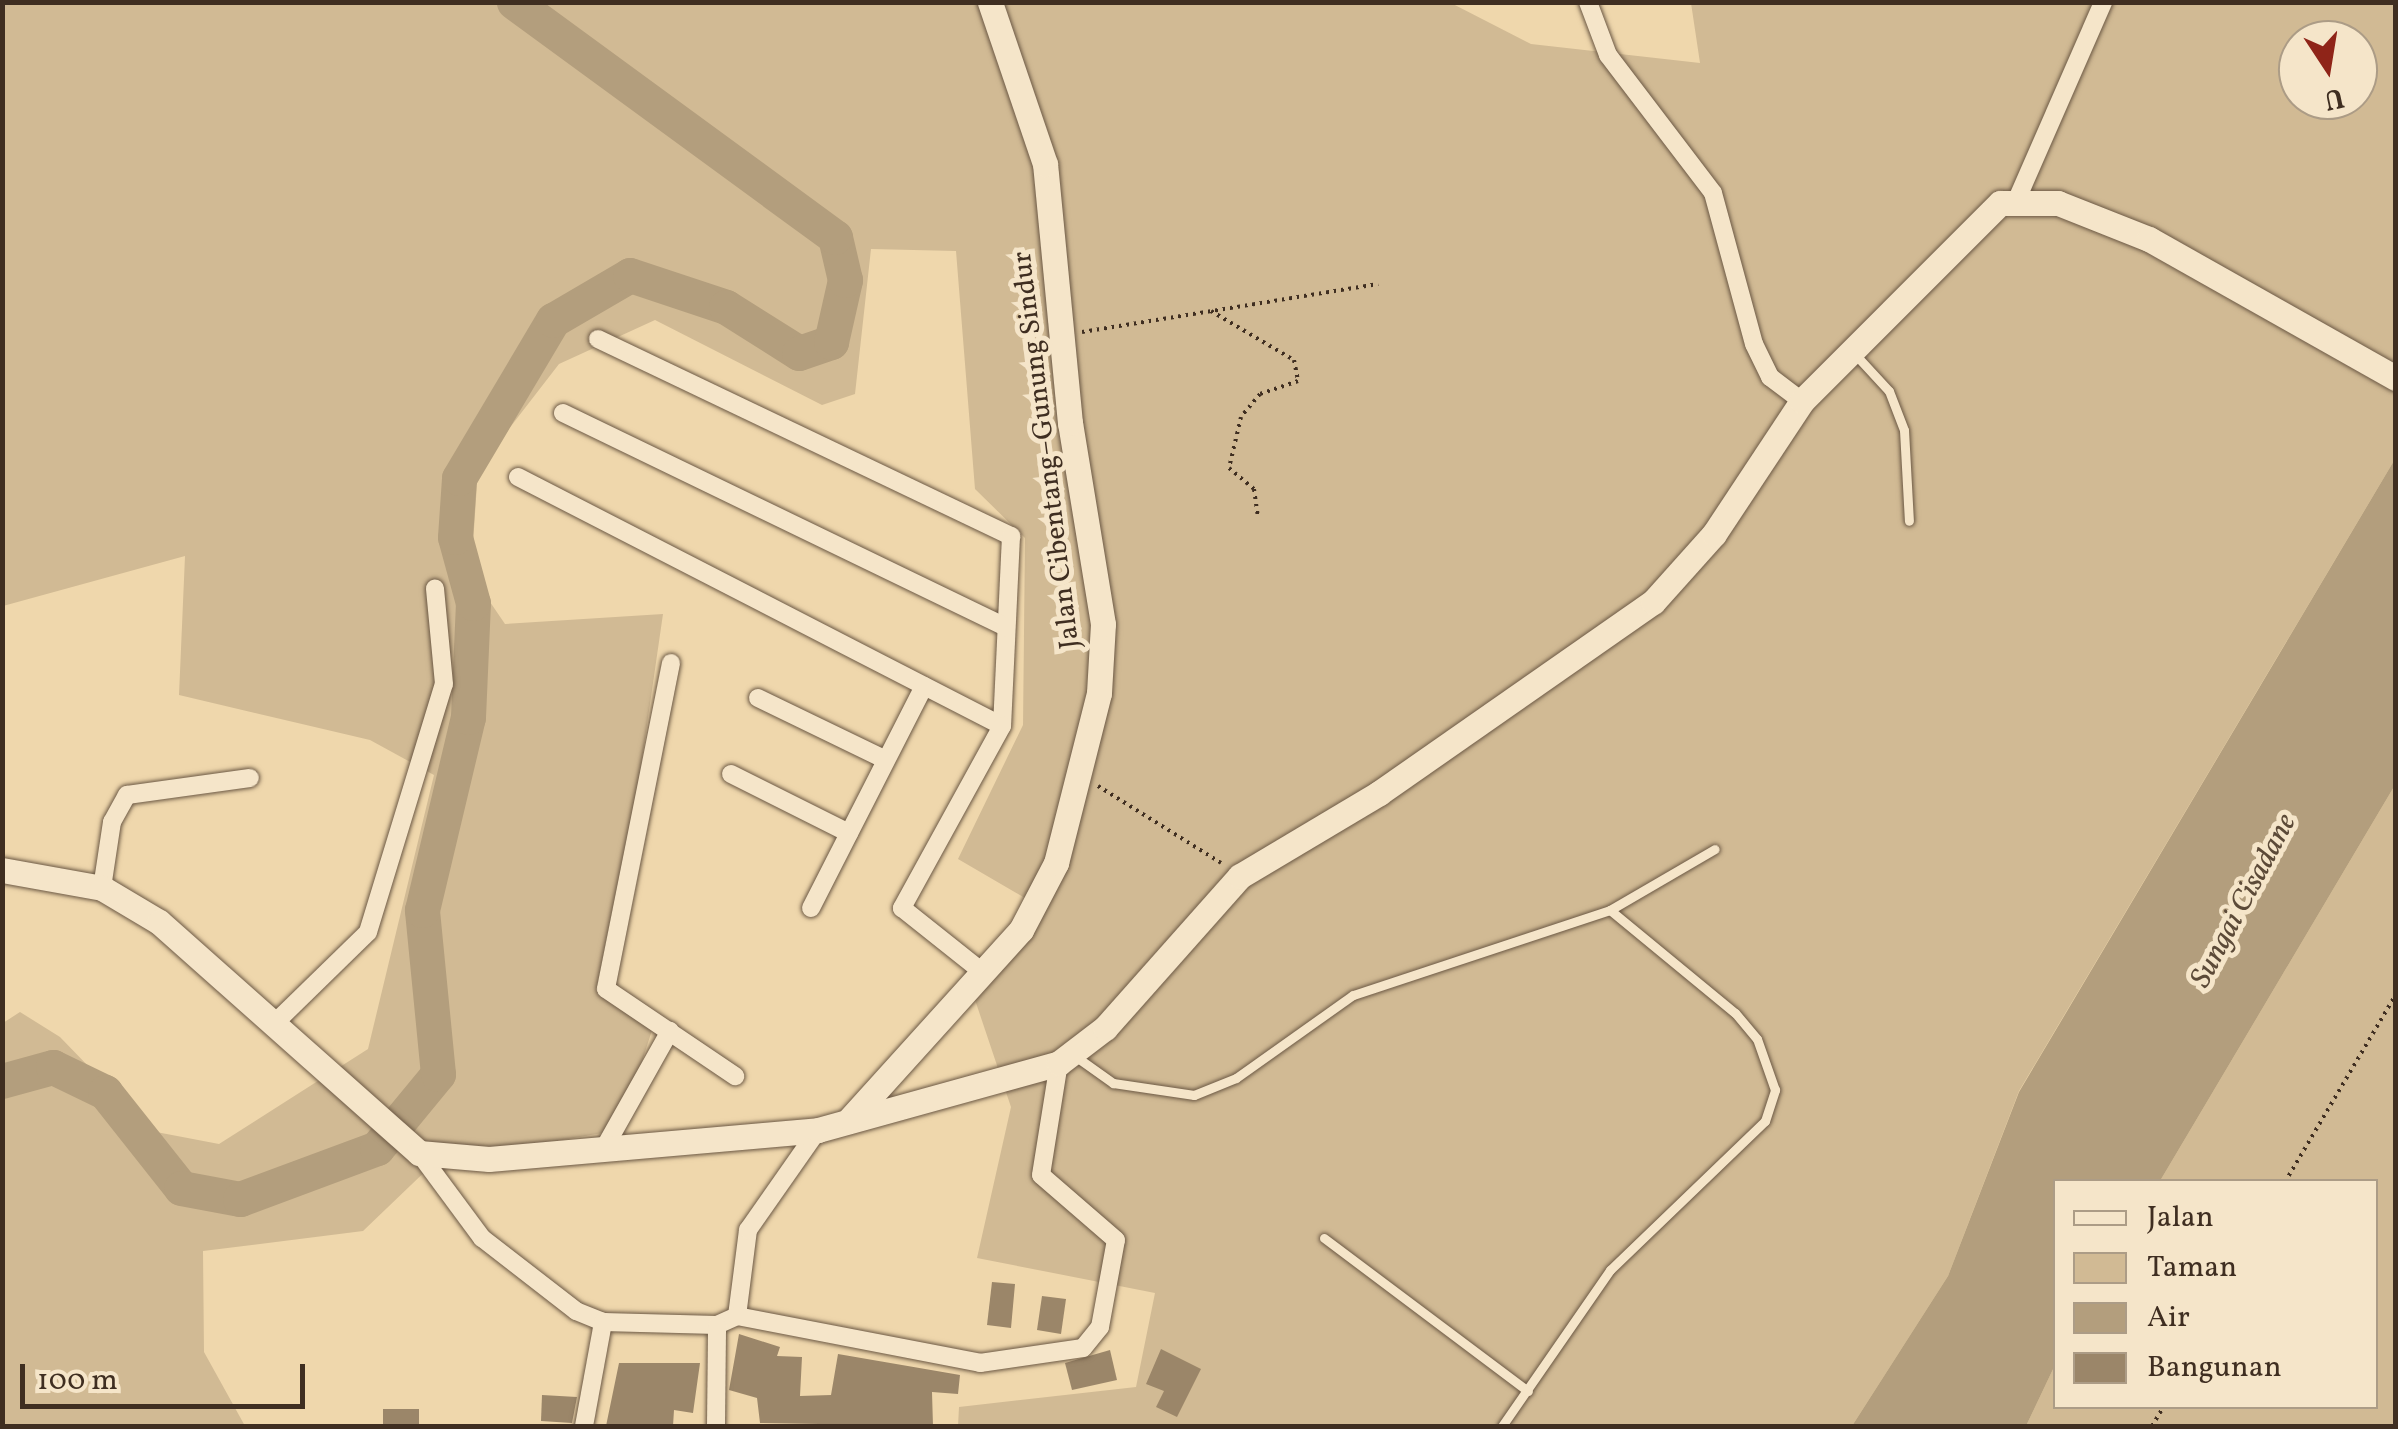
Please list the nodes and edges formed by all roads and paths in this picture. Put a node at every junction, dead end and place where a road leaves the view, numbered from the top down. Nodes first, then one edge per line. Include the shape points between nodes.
1 (990, 2) edge
2 (1588, 2) edge
3 (2103, 2) edge
4 (2018, 197) junction
5 (1378, 284) dead end
6 (1211, 311) junction
7 (1064, 335) junction
8 (598, 339) dead end
9 (1851, 350) junction
10 (2396, 378) edge
11 (1802, 401) junction
12 (563, 413) dead end
13 (518, 477) dead end
14 (1258, 516) dead end
15 (1909, 521) dead end
16 (435, 588) dead end
17 (1006, 626) junction
18 (671, 663) dead end
19 (924, 686) junction
20 (758, 698) dead end
21 (1002, 726) junction
22 (886, 760) junction
23 (731, 774) dead end
24 (1080, 777) junction
25 (250, 778) dead end
26 (848, 834) junction
27 (1716, 850) dead end
28 (2, 870) edge
29 (1240, 876) junction
30 (102, 888) junction
31 (810, 908) dead end
32 (1610, 910) junction
33 (985, 974) junction
34 (2396, 994) edge
35 (279, 1019) junction
36 (670, 1032) junction
37 (1066, 1058) junction
38 (735, 1076) dead end
39 (850, 1120) junction
40 (818, 1130) junction
41 (403, 1138) junction
42 (602, 1152) junction
43 (2287, 1179) edge
44 (1324, 1238) dead end
45 (736, 1316) junction
46 (603, 1322) junction
47 (717, 1325) junction
48 (1528, 1391) junction
49 (584, 1426) edge
50 (716, 1426) edge
51 (1502, 1426) edge

1 - 7 main road, Jalan Cibentang–Gunung Sindur via 1044,164
2 - 11 street via 1608,55 1712,194 1754,344 1770,377
3 - 4 street
4 - 9 main road via 1981,216
4 - 10 main road via 2150,239
5 - 6 path
6 - 7 path
6 - 14 path via 1294,360 1298,381 1260,394 1241,417 1229,468 1254,489
7 - 24 main road, Jalan Cibentang–Gunung Sindur via 1103,624
8 - 17 street via 1010,536
9 - 11 main road
9 - 15 lane via 1889,391 1904,430
11 - 29 main road via 1714,534 1653,602 1379,794
12 - 17 street
13 - 19 street
16 - 35 street via 444,684 368,932
17 - 21 street
18 - 36 street via 606,988
19 - 21 street
19 - 22 street
20 - 22 street
21 - 33 street via 902,908
22 - 26 street
23 - 26 street
24 - 29 path
24 - 33 main road, Jalan Cibentang–Gunung Sindur via 1041,896
25 - 30 street via 128,795 112,822
26 - 31 street
27 - 32 lane
28 - 30 main road
29 - 37 main road
30 - 35 main road via 158,922
32 - 37 lane via 1353,996 1236,1078 1194,1096 1113,1082
32 - 48 lane via 1735,1013 1757,1039 1774,1090 1765,1122 1610,1270
33 - 39 main road, Jalan Cibentang–Gunung Sindur
34 - 43 path
35 - 41 main road
36 - 38 street
36 - 42 street
37 - 39 main road
37 - 45 street via 1041,1176 1116,1240 1100,1327 1083,1348 980,1362
39 - 40 main road
40 - 42 main road
40 - 45 street via 748,1230
41 - 42 main road
41 - 46 street via 482,1238 550,1295
44 - 48 lane
45 - 47 street
46 - 47 street
46 - 49 street
47 - 50 street
48 - 51 lane

